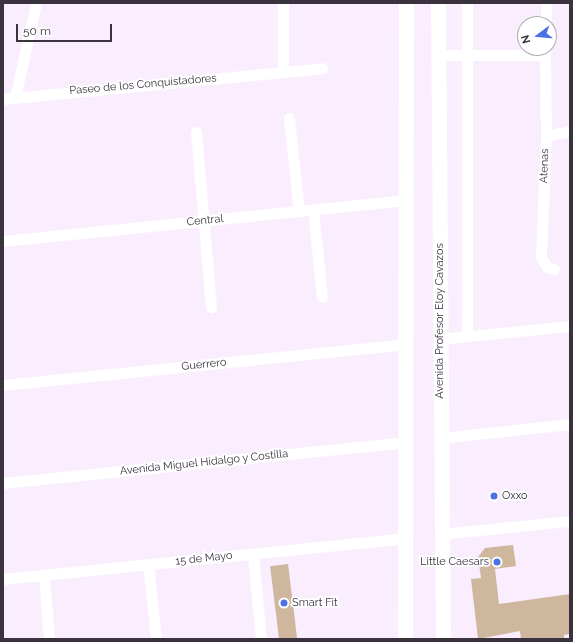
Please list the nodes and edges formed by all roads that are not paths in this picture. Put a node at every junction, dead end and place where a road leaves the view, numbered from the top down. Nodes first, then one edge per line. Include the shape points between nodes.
1 (36, 3) edge
2 (282, 3) edge
3 (406, 3) edge
4 (438, 3) edge
5 (467, 3) edge
6 (546, 3) edge
7 (546, 16) edge
8 (517, 53) edge
9 (439, 55) junction
10 (467, 56) junction
11 (545, 56) edge
12 (324, 68) dead end
13 (283, 72) junction
14 (15, 98) junction
15 (3, 99) edge
16 (289, 118) dead end
17 (570, 131) edge
18 (196, 132) dead end
19 (546, 136) junction
20 (406, 200) junction
21 (313, 210) junction
22 (299, 211) junction
23 (204, 221) junction
24 (3, 241) edge
25 (554, 269) dead end
26 (322, 297) dead end
27 (211, 307) dead end
28 (570, 326) edge
29 (467, 336) junction
30 (440, 339) junction
31 (405, 344) junction
32 (3, 385) edge
33 (570, 424) edge
34 (440, 438) junction
35 (405, 442) junction
36 (3, 484) edge
37 (570, 521) edge
38 (441, 534) junction
39 (405, 538) junction
40 (253, 555) junction
41 (148, 565) junction
42 (44, 574) junction
43 (3, 579) edge
44 (49, 639) edge
45 (156, 639) edge
46 (261, 639) edge
47 (405, 639) edge
48 (443, 639) edge

1 - 14 street
2 - 13 street
3 - 20 main road
4 - 9 main road, Avenida Profesor Eloy Cavazos
5 - 10 street
6 - 7 street
8 - 10 street
9 - 10 street
9 - 30 main road, Avenida Profesor Eloy Cavazos
10 - 29 street
11 - 19 street, Atenas
12 - 13 street, Paseo de los Conquistadores
13 - 14 street, Paseo de los Conquistadores
14 - 15 street, Paseo de los Conquistadores
16 - 22 street
17 - 19 street
18 - 23 street
19 - 25 street, Atenas via 541,257 547,267
20 - 21 street, Central
20 - 31 main road
21 - 22 street, Central
21 - 26 street
22 - 23 street, Central
23 - 24 street, Central
23 - 27 street
28 - 29 street
29 - 30 street
30 - 34 main road, Avenida Profesor Eloy Cavazos
31 - 32 street, Guerrero
31 - 35 main road
33 - 34 street
34 - 38 main road, Avenida Profesor Eloy Cavazos
35 - 36 street, Avenida Miguel Hidalgo y Costilla
35 - 39 main road
37 - 38 street
38 - 48 main road, Avenida Profesor Eloy Cavazos
39 - 40 street, 15 de Mayo
39 - 47 main road
40 - 41 street, 15 de Mayo
40 - 46 street
41 - 42 street, 15 de Mayo
41 - 45 street
42 - 43 street, 15 de Mayo
42 - 44 street

